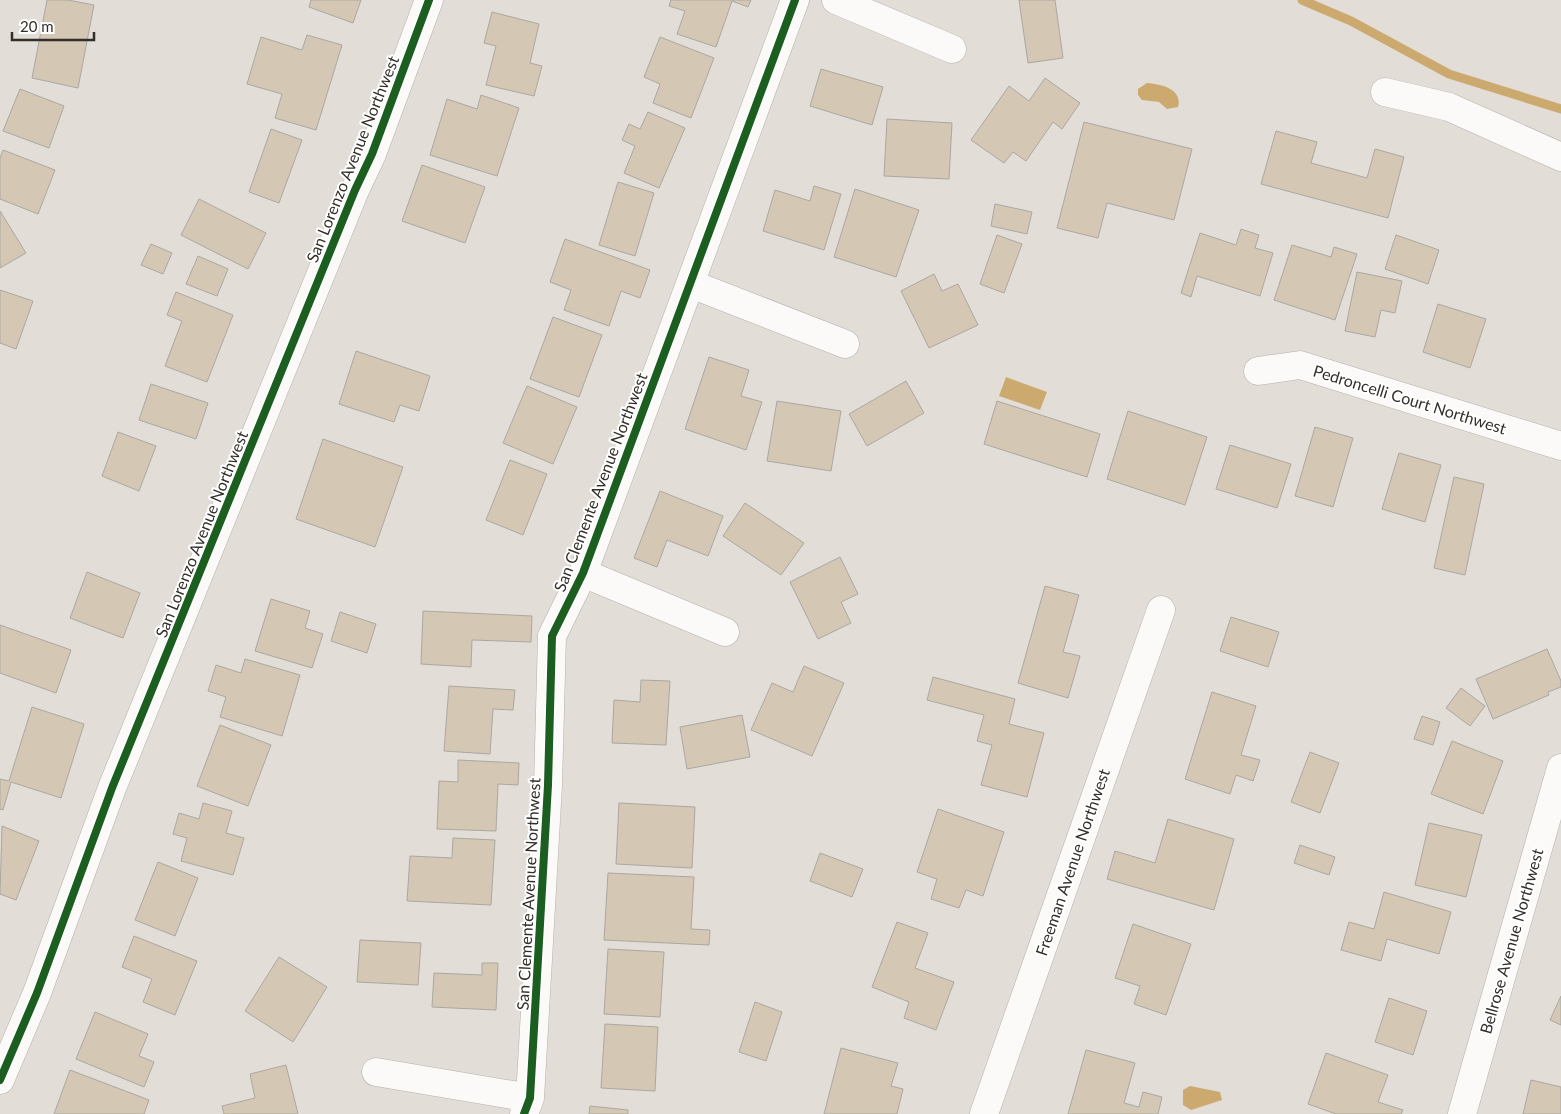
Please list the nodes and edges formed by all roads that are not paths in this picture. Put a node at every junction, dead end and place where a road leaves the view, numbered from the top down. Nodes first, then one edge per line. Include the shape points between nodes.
1 (429, 0) edge
2 (795, 0) edge
3 (836, 0) edge
4 (952, 49) dead end
5 (1385, 92) dead end
6 (1561, 156) edge
7 (692, 284) junction
8 (846, 344) dead end
9 (1258, 371) dead end
10 (1561, 446) edge
11 (583, 573) junction
12 (1161, 610) dead end
13 (725, 632) dead end
14 (1561, 768) edge
15 (376, 1072) dead end
16 (0, 1080) edge
17 (527, 1106) edge
18 (984, 1114) edge
19 (1462, 1114) edge

1 - 16 street, San Lorenzo Avenue Northwest via 372,154 112,788 37,993
2 - 7 street, San Clemente Avenue Northwest
3 - 4 street
5 - 6 street via 1449,107
7 - 8 street
7 - 11 street, San Clemente Avenue Northwest
9 - 10 street, Pedroncelli Court Northwest via 1300,366
11 - 13 street
11 - 17 street, San Clemente Avenue Northwest via 552,636 548,785
12 - 18 street, Freeman Avenue Northwest
14 - 19 street, Bellrose Avenue Northwest
15 - 17 street

